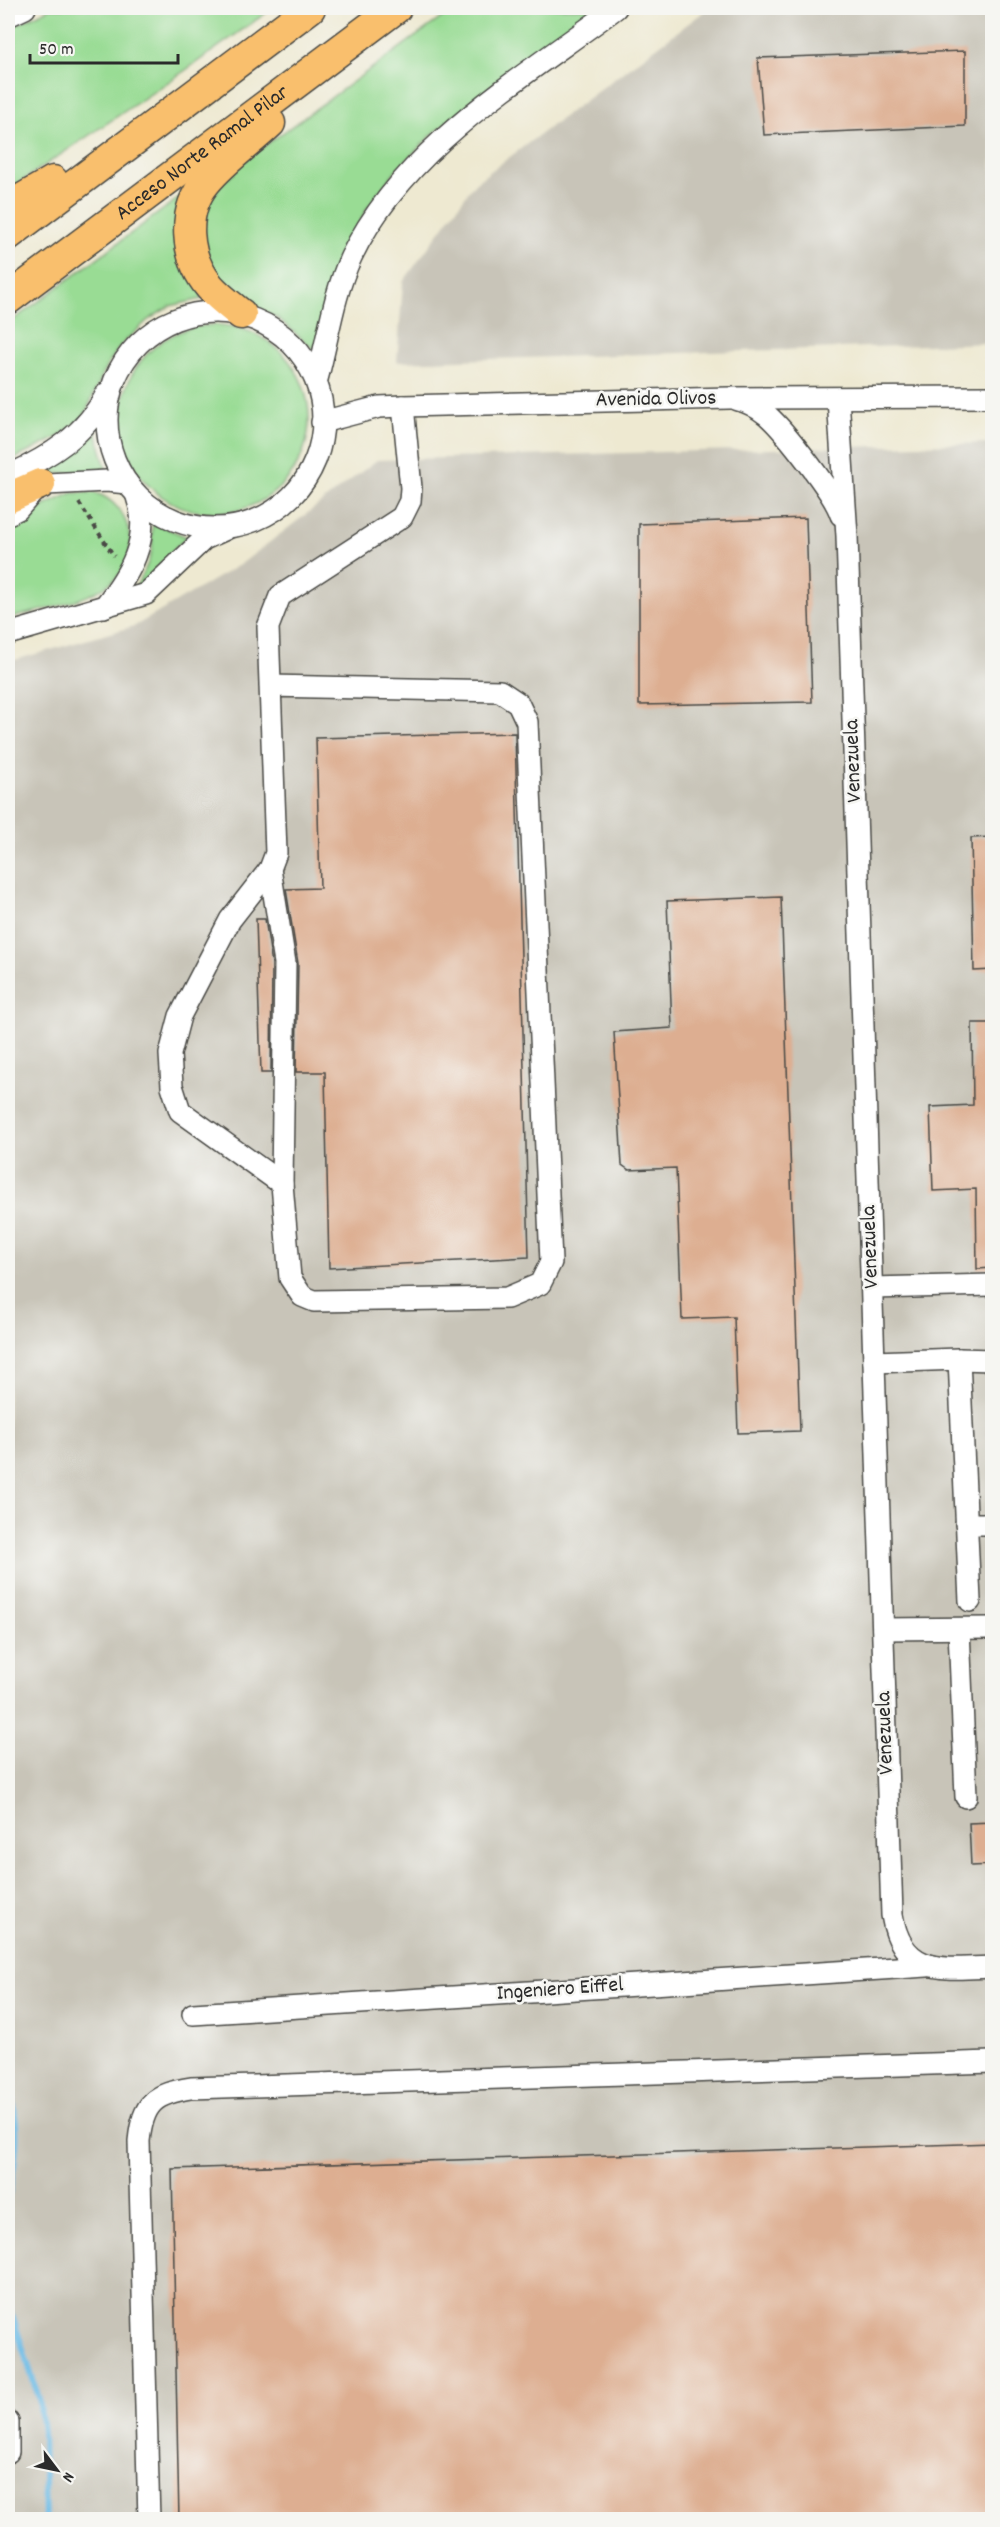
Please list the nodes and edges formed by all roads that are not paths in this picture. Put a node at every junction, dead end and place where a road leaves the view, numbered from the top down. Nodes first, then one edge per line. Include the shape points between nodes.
1 (25, 8) edge
2 (310, 8) edge
3 (396, 8) edge
4 (417, 8) edge
5 (616, 8) edge
6 (8, 16) edge
7 (364, 31) junction
8 (170, 113) junction
9 (8, 207) edge
10 (8, 235) edge
11 (8, 299) edge
12 (241, 314) junction
13 (114, 380) junction
14 (317, 380) junction
15 (993, 397) edge
16 (838, 398) junction
17 (730, 399) junction
18 (404, 406) junction
19 (322, 422) junction
20 (8, 476) edge
21 (40, 484) junction
22 (8, 487) edge
23 (132, 490) junction
24 (8, 498) edge
25 (8, 514) edge
26 (228, 528) junction
27 (847, 536) junction
28 (104, 607) junction
29 (8, 634) edge
30 (270, 686) junction
31 (270, 869) junction
32 (282, 1184) junction
33 (993, 1285) edge
34 (872, 1288) junction
35 (959, 1359) junction
36 (993, 1360) edge
37 (874, 1362) junction
38 (966, 1524) junction
39 (993, 1524) edge
40 (970, 1601) dead end
41 (993, 1628) edge
42 (883, 1629) junction
43 (959, 1629) junction
44 (966, 1797) dead end
45 (908, 1955) joint
46 (927, 1966) junction
47 (993, 1967) edge
48 (193, 2013) dead end
49 (993, 2062) edge
50 (8, 2422) edge
51 (8, 2452) edge
52 (149, 2520) edge

1 - 6 street
2 - 8 highway
3 - 7 highway, Acceso Norte Ramal Pilar
4 - 7 highway
5 - 14 street via 434,146 406,175 351,258 329,324
7 - 11 highway, Acceso Norte Ramal Pilar
7 - 12 highway via 207,181 196,197 189,237 195,265 210,287
8 - 9 highway
8 - 10 highway
12 - 13 street via 189,314 165,324 143,339
12 - 14 street via 277,331 293,345
13 - 20 street via 80,432 36,463
13 - 23 street via 107,434 114,460
14 - 19 street
15 - 16 street, Avenida Olivos
16 - 17 street, Avenida Olivos
16 - 27 street
17 - 18 street, Avenida Olivos
17 - 27 street via 749,402 768,416 831,492
18 - 19 street, Avenida Olivos via 379,407
18 - 30 street via 410,501 402,517 280,596 268,627
19 - 26 street via 316,454 302,482 266,516
21 - 22 street
21 - 23 street via 107,481
21 - 24 highway
21 - 25 street via 18,509
23 - 26 street via 159,515 173,522 207,529
23 - 28 street via 141,510 140,544 131,569
26 - 28 street via 204,539 146,594
27 - 34 street, Venezuela
28 - 29 street
30 - 31 street via 276,853
30 - 32 street via 500,691 518,703 527,722 551,1262 540,1284 507,1298 314,1301 302,1296 290,1278
31 - 32 street via 285,963
31 - 32 street via 230,920 180,1016 170,1054 172,1086 180,1111
33 - 34 street
34 - 37 street, Venezuela
35 - 36 street
35 - 37 street
35 - 38 street
37 - 42 street, Venezuela
38 - 39 street
38 - 40 street
41 - 43 street
42 - 43 street
42 - 45 street, Venezuela via 892,1915 895,1933
43 - 44 street
45 - 46 street, Ingeniero Eiffel
46 - 47 street, Ingeniero Eiffel
46 - 48 street, Ingeniero Eiffel
49 - 52 street via 166,2092 154,2100 142,2118 139,2141
50 - 51 street

